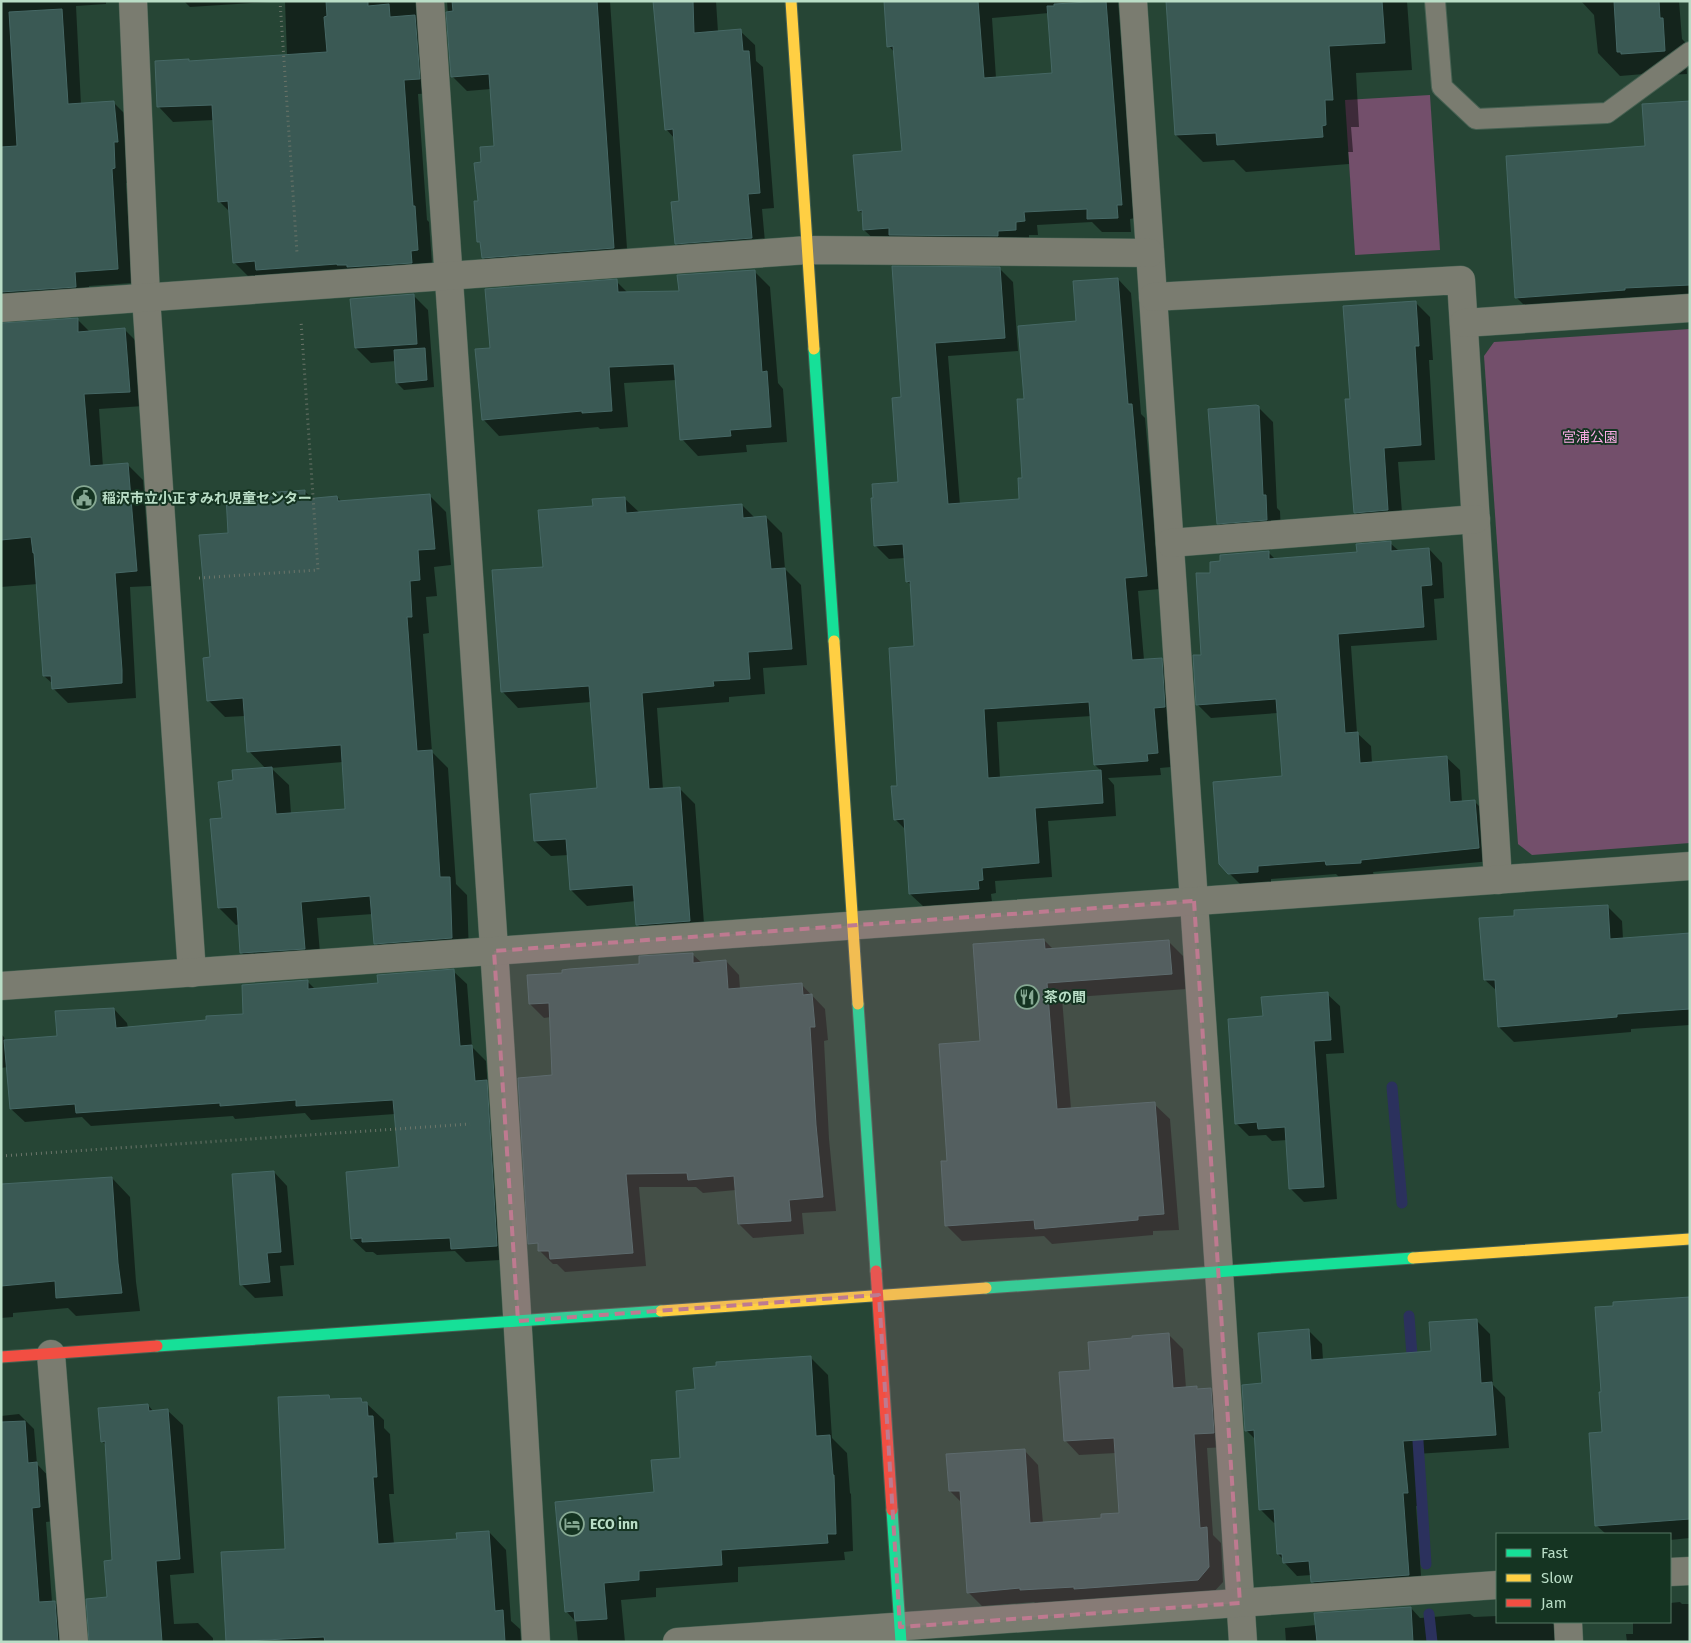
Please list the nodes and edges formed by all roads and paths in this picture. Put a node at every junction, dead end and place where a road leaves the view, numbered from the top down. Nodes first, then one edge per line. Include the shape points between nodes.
1 (133, 1) edge
2 (280, 1) edge
3 (430, 1) edge
4 (790, 1) edge
5 (1133, 1) edge
6 (1435, 1) edge
7 (1690, 52) edge
8 (808, 250) junction
9 (1150, 253) junction
10 (448, 276) junction
11 (299, 287) junction
12 (146, 297) junction
13 (1153, 297) junction
14 (1, 308) edge
15 (1690, 308) edge
16 (1464, 323) junction
17 (1476, 519) junction
18 (1170, 542) junction
19 (165, 580) junction
20 (1690, 866) edge
21 (1498, 880) junction
22 (1194, 901) junction
23 (854, 925) junction
24 (494, 951) junction
25 (192, 973) junction
26 (1, 986) edge
27 (505, 1121) junction
28 (1, 1156) edge
29 (1690, 1239) edge
30 (1220, 1271) junction
31 (879, 1295) junction
32 (518, 1321) junction
33 (51, 1354) junction
34 (1, 1357) edge
35 (1690, 1571) edge
36 (1671, 1572) edge
37 (1496, 1585) edge
38 (1240, 1603) junction
39 (1568, 1623) edge
40 (901, 1634) edge
41 (704, 1641) edge
42 (74, 1642) edge
43 (536, 1642) edge
44 (677, 1642) edge
45 (1243, 1642) edge
46 (1569, 1642) edge

1 - 12 street
2 - 11 path
3 - 10 street
4 - 8 street
5 - 9 street
6 - 7 lane via 1442,87 1476,119 1607,113
8 - 9 street
8 - 10 street
8 - 23 street
9 - 13 street
10 - 11 street
10 - 24 street
11 - 12 street
11 - 19 path via 318,570
12 - 14 street
12 - 19 street
13 - 16 street via 1461,280
13 - 18 street
15 - 16 street
16 - 17 street
17 - 18 street
17 - 21 street
18 - 22 street
19 - 25 street
20 - 21 street
21 - 22 street
22 - 23 street
22 - 30 street
23 - 24 street
23 - 31 street
24 - 25 street
24 - 27 street
25 - 26 street
27 - 28 path
27 - 32 street
29 - 30 street
30 - 31 street
30 - 38 street
31 - 32 street
31 - 40 street
32 - 33 street
32 - 43 street
33 - 34 street
33 - 42 street
35 - 36 street
37 - 38 street
38 - 40 street
38 - 45 street
39 - 46 street
40 - 41 street
41 - 44 street

